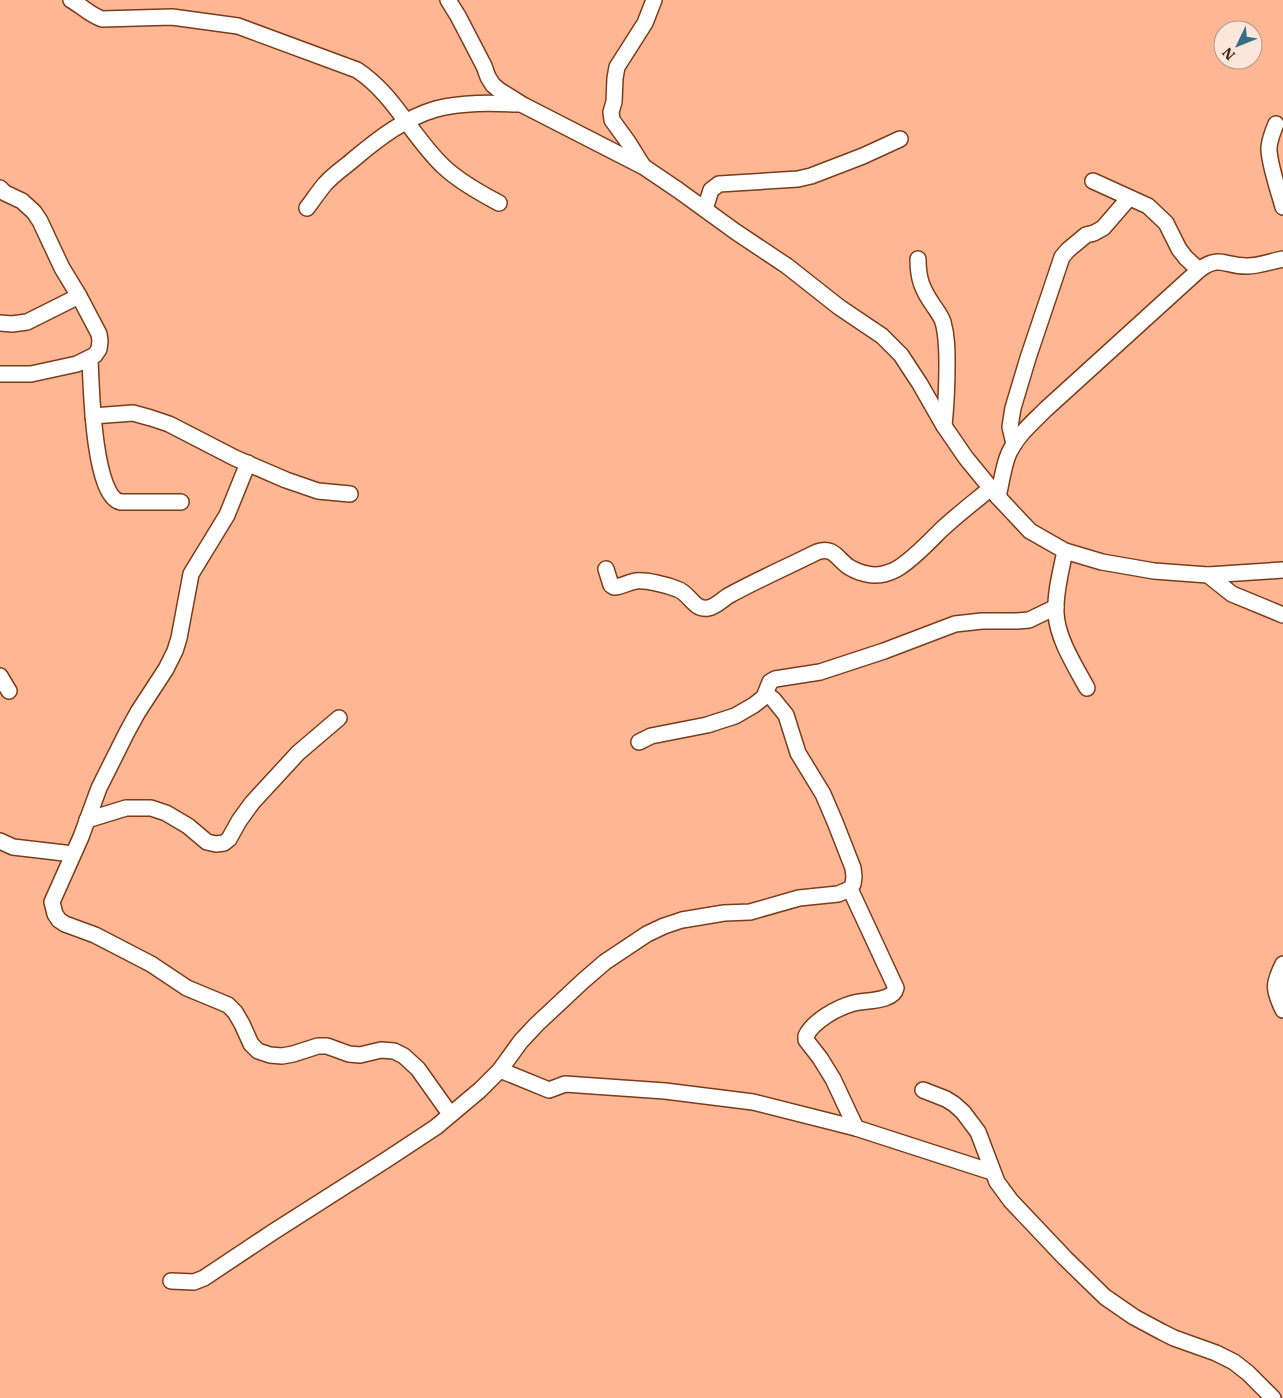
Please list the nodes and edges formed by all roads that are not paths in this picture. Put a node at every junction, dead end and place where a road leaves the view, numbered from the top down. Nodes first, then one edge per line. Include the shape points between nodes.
1 (71, 0) edge
2 (448, 0) edge
3 (654, 0) edge
4 (523, 105) junction
5 (406, 122) junction
6 (1276, 124) dead end
7 (900, 139) dead end
8 (644, 167) junction
9 (1093, 181) dead end
10 (0, 188) edge
11 (1129, 198) junction
12 (499, 203) dead end
13 (1283, 207) edge
14 (307, 208) dead end
15 (705, 208) junction
16 (918, 259) dead end
17 (1283, 259) edge
18 (1199, 270) junction
19 (79, 296) junction
20 (0, 323) edge
21 (90, 358) junction
22 (0, 374) edge
23 (93, 416) junction
24 (944, 426) junction
25 (1014, 444) junction
26 (248, 463) junction
27 (995, 492) junction
28 (350, 494) dead end
29 (181, 502) dead end
30 (1065, 551) junction
31 (606, 569) dead end
32 (1283, 570) edge
33 (1208, 575) junction
34 (1056, 607) junction
35 (1283, 615) edge
36 (0, 676) edge
37 (1087, 688) dead end
38 (9, 691) dead end
39 (766, 694) junction
40 (339, 718) dead end
41 (639, 742) dead end
42 (87, 820) junction
43 (0, 841) edge
44 (73, 854) junction
45 (850, 889) junction
46 (1283, 964) edge
47 (1283, 1010) edge
48 (500, 1070) junction
49 (923, 1090) dead end
50 (450, 1114) junction
51 (856, 1128) junction
52 (992, 1172) junction
53 (170, 1281) dead end
54 (1273, 1398) edge

1 - 5 street via 102,19 172,17 258,32 357,70 370,78
2 - 4 street via 493,84
3 - 8 street via 645,23 617,67 611,112 612,120
4 - 5 street via 490,102 462,105 436,109
4 - 8 street
5 - 12 street via 443,167
5 - 14 street via 378,139 338,172
6 - 13 street via 1269,148
7 - 15 street via 811,176 719,184 711,190
8 - 15 street
9 - 11 street
10 - 19 street via 34,212
11 - 18 street via 1148,206 1160,217 1179,249
11 - 25 street via 1103,228 1086,235 1062,257 1013,408 1010,427
15 - 24 street via 882,336 901,355
16 - 24 street via 921,285 945,328
17 - 18 street via 1250,266 1214,262
18 - 25 street via 1046,409
19 - 20 street via 26,322
19 - 21 street via 100,341 99,349
21 - 22 street via 38,373
21 - 23 street
23 - 26 street via 133,413 151,418
23 - 29 street via 98,455 105,483 114,500
24 - 27 street
25 - 27 street
26 - 28 street via 318,491
26 - 42 street via 227,515 191,574 175,651 127,732
27 - 30 street via 1030,531
27 - 31 street via 963,511 900,568 884,574 859,572 833,552 825,550 706,608 696,606 682,591 667,586 637,581 614,587
30 - 33 street via 1102,562 1154,571
30 - 34 street
32 - 33 street
33 - 35 street via 1232,594
34 - 37 street via 1060,634
34 - 39 street via 1029,620 954,624 820,672 775,679
36 - 38 street
39 - 41 street via 744,711 720,722 651,736
39 - 45 street via 786,715 798,753 823,794 853,868
40 - 42 street via 305,745 261,793 224,843 207,842 188,826 151,808 126,808
42 - 44 street
43 - 44 street via 19,848
44 - 50 street via 52,902 59,920 112,943 187,988 228,1005 258,1051 282,1056 327,1046 360,1055 381,1050 394,1051 418,1069
45 - 48 street via 838,894 799,898 750,912 682,920 647,934 605,962 537,1024
45 - 51 street via 896,990 884,999 838,1009 814,1026 806,1040 833,1079
46 - 47 street via 1275,988
48 - 50 street
48 - 51 street via 549,1090 565,1084 698,1094 753,1102
49 - 52 street via 946,1099 962,1112 978,1132
50 - 53 street via 386,1160 204,1278 194,1282
51 - 52 street
52 - 54 street via 1011,1201 1105,1297 1162,1332 1234,1362

